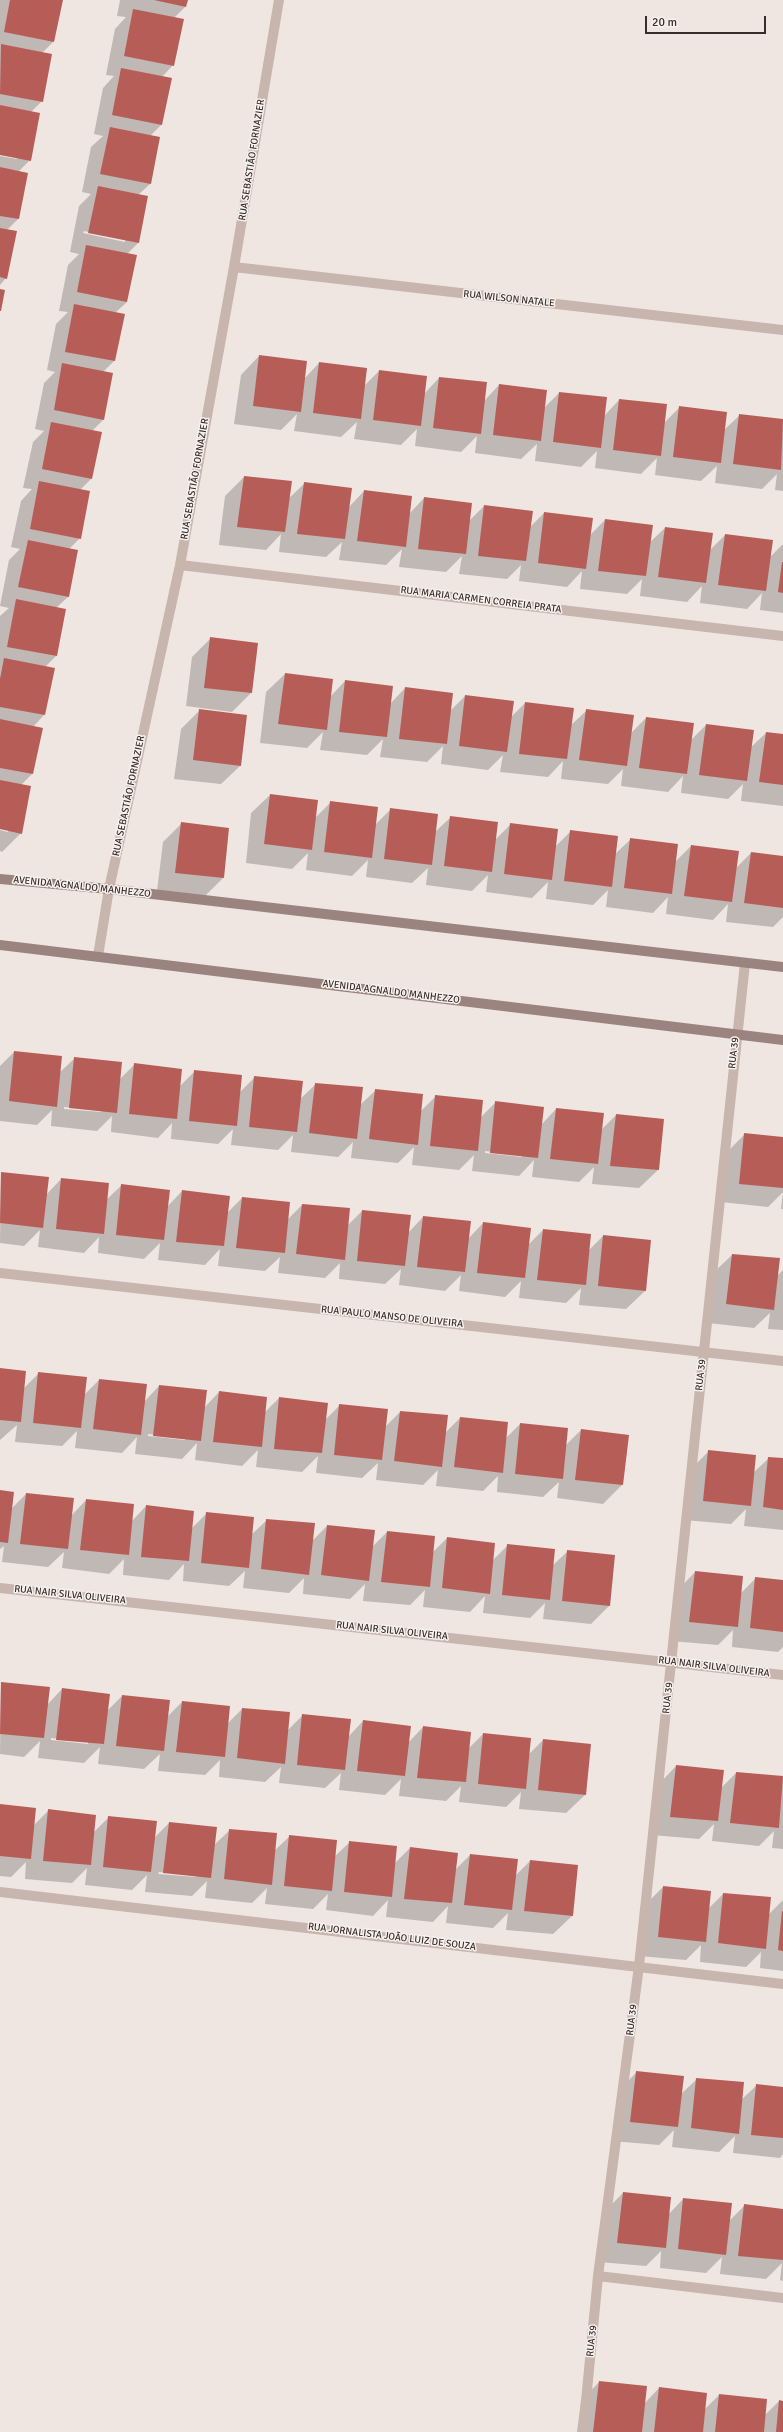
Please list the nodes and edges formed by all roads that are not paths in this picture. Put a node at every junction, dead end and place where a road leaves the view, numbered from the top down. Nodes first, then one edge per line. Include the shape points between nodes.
1 (279, 0) edge
2 (234, 268) junction
3 (783, 330) edge
4 (180, 565) junction
5 (783, 636) edge
6 (0, 879) edge
7 (109, 889) junction
8 (0, 945) edge
9 (98, 956) junction
10 (745, 962) junction
11 (783, 967) edge
12 (736, 1035) junction
13 (783, 1040) edge
14 (0, 1273) edge
15 (703, 1351) junction
16 (783, 1361) edge
17 (0, 1588) edge
18 (672, 1662) junction
19 (783, 1675) edge
20 (0, 1892) edge
21 (639, 1966) junction
22 (783, 1984) edge
23 (598, 2276) junction
24 (783, 2298) edge
25 (583, 2432) edge

1 - 2 street, RUA SEBASTIÃO FORNAZIER
2 - 3 street, RUA WILSON NATALE
2 - 4 street, RUA SEBASTIÃO FORNAZIER
4 - 5 street, RUA MARIA CARMEN CORREIA PRATA
4 - 7 street, RUA SEBASTIÃO FORNAZIER
6 - 7 street, AVENIDA AGNALDO MANHEZZO
7 - 9 street, RUA SEBASTIÃO FORNAZIER
7 - 10 street, AVENIDA AGNALDO MANHEZZO
8 - 9 street, AVENIDA AGNALDO MANHEZZO
9 - 12 street, AVENIDA AGNALDO MANHEZZO
10 - 11 street, AVENIDA AGNALDO MANHEZZO
10 - 12 street, RUA 39
12 - 13 street, AVENIDA AGNALDO MANHEZZO
12 - 15 street, RUA 39
14 - 15 street, RUA PAULO MANSO DE OLIVEIRA
15 - 16 street, RUA PAULO MANSO DE OLIVEIRA
15 - 18 street, RUA 39
17 - 18 street, RUA NAIR SILVA OLIVEIRA
18 - 19 street, RUA NAIR SILVA OLIVEIRA
18 - 21 street, RUA 39
20 - 21 street, RUA JORNALISTA JOÃO LUIZ DE SOUZA
21 - 22 street, RUA JORNALISTA JOÃO LUIZ DE SOUZA
21 - 23 street, RUA 39
23 - 24 street
23 - 25 street, RUA 39

